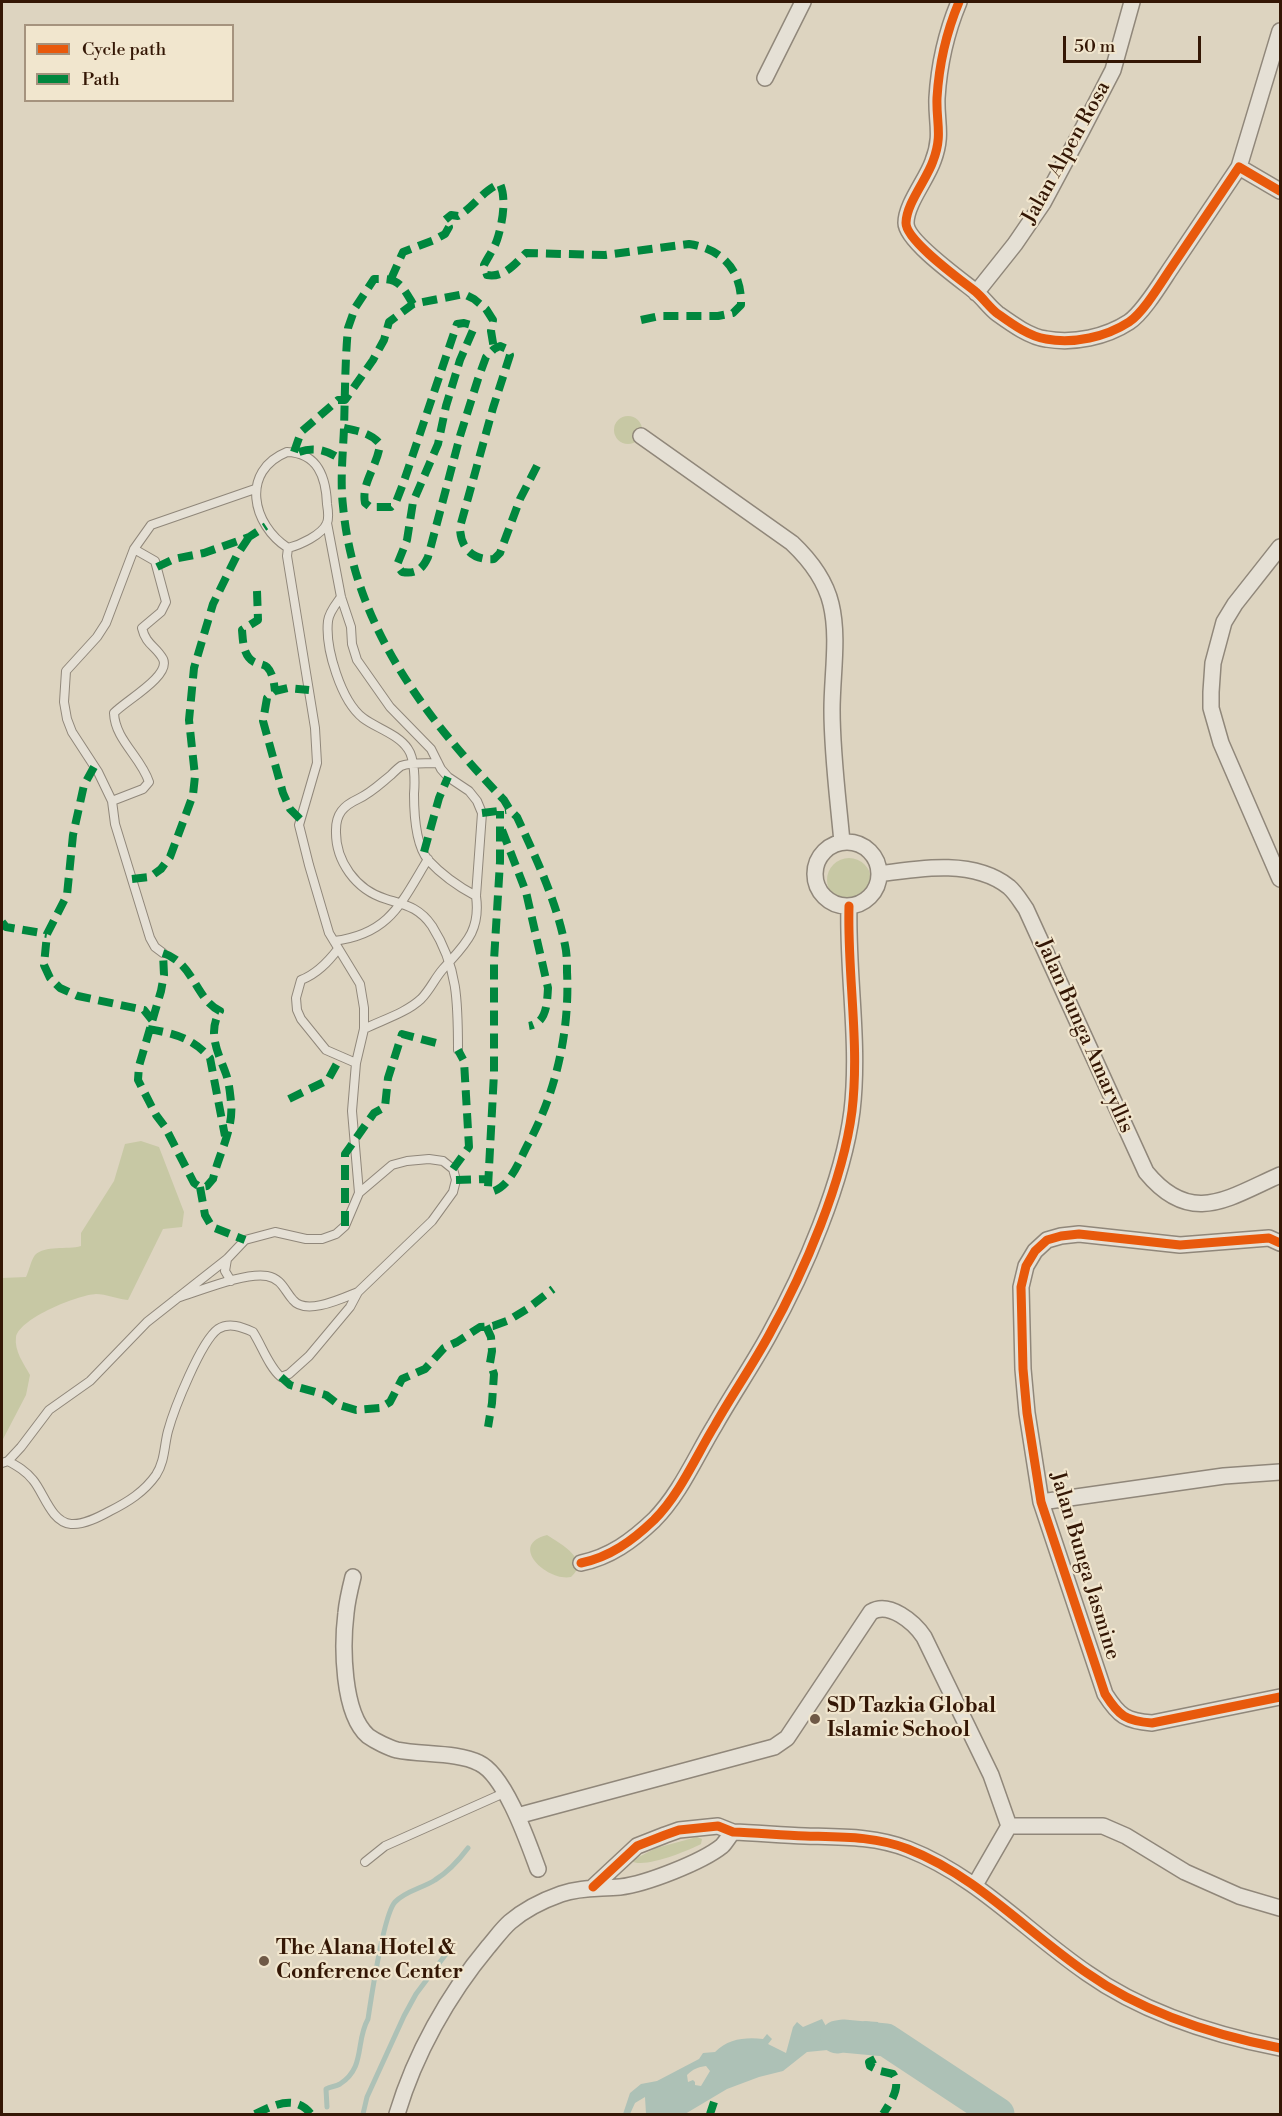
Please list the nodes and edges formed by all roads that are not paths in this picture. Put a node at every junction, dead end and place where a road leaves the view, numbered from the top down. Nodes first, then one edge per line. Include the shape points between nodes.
1 (803, 2) edge
2 (959, 2) edge
3 (1132, 2) edge
4 (1281, 31) edge
5 (765, 78) dead end
6 (1239, 167) junction
7 (1281, 190) edge
8 (976, 293) junction
9 (641, 436) dead end
10 (255, 489) junction
11 (327, 523) junction
12 (288, 548) junction
13 (134, 549) junction
14 (1278, 558) edge
15 (341, 597) junction
16 (438, 763) junction
17 (412, 765) junction
18 (112, 801) junction
19 (842, 843) junction
20 (428, 859) junction
21 (879, 874) junction
22 (1281, 879) edge
23 (476, 896) junction
24 (403, 902) junction
25 (849, 906) junction
26 (334, 941) junction
27 (338, 949) junction
28 (163, 953) dead end
29 (449, 963) junction
30 (364, 1029) junction
31 (458, 1050) dead end
32 (356, 1063) junction
33 (1281, 1175) edge
34 (359, 1193) junction
35 (1281, 1243) edge
36 (226, 1259) junction
37 (231, 1281) junction
38 (358, 1292) junction
39 (174, 1299) junction
40 (5, 1462) edge
41 (1281, 1473) edge
42 (1041, 1502) junction
43 (580, 1563) dead end
44 (353, 1577) dead end
45 (1281, 1697) edge
46 (504, 1793) junction
47 (517, 1816) junction
48 (1009, 1826) junction
49 (733, 1832) junction
50 (365, 1862) dead end
51 (538, 1869) dead end
52 (975, 1885) junction
53 (593, 1887) junction
54 (1279, 1905) edge
55 (1281, 2048) edge
56 (397, 2115) edge

1 - 5 street
2 - 8 street via 939,65 940,135 906,224 910,234
3 - 8 street, Jalan Alpen Rosa via 1113,70 1043,203
4 - 6 street
6 - 7 street
6 - 8 street via 1155,292 1131,321 1105,335 1045,339 1003,318
9 - 19 street via 792,543 819,575 831,603 833,623 832,742
10 - 11 lane via 276,457 299,452 315,463 323,475
10 - 12 lane via 257,506 269,532
10 - 13 lane via 151,525
11 - 12 lane via 297,546
11 - 15 lane
12 - 26 lane via 317,763 299,825
13 - 18 lane via 106,623 66,671 64,702 72,732
13 - 18 lane via 155,561 166,602 161,612 142,628 144,638 164,665 154,682 114,713 123,741 145,769 149,782 143,789
14 - 22 street via 1235,604 1224,622 1213,663 1211,708 1221,743
15 - 16 lane via 357,660 390,707 424,742
15 - 17 lane via 328,621 331,657 343,693 361,717 409,750
16 - 17 lane
16 - 23 lane via 448,777 470,791 482,813
17 - 20 lane via 416,823
17 - 24 lane via 401,766 375,789 344,806 336,827 339,855 354,879 368,892
18 - 28 lane via 150,938
19 - 21 street via 851,842 868,850
19 - 25 street via 820,856 816,882 819,891 832,903
20 - 23 lane
20 - 24 lane
21 - 25 street via 873,892
21 - 33 street, Jalan Bunga Amaryllis via 912,869 968,870 987,874 1011,888 1026,909 1146,1172 1159,1188 1174,1198 1197,1204 1217,1203
23 - 29 lane via 473,930
24 - 26 lane via 370,932 355,939
24 - 29 lane via 431,925
25 - 43 street via 852,1110 833,1191 804,1263 769,1335 669,1503 614,1552
26 - 27 lane
27 - 30 lane via 360,984
27 - 32 lane via 320,969 302,980 296,998 297,1011 326,1050
29 - 30 lane via 420,999
29 - 31 lane via 456,985
30 - 32 lane
32 - 34 lane via 352,1111
34 - 36 lane via 345,1226 336,1234 306,1239 274,1232 245,1240
34 - 38 lane via 392,1165 407,1161 442,1161 453,1169 456,1180 453,1192 432,1221
35 - 42 street, Jalan Bunga Jasmine via 1269,1238 1180,1245 1079,1234 1047,1240 1035,1251 1021,1287 1020,1316 1027,1413
36 - 37 lane via 225,1272
36 - 39 lane
37 - 38 lane via 265,1275 278,1280 294,1302 303,1306 335,1302
37 - 39 lane
38 - 40 lane via 309,1356 281,1377 272,1370 253,1332 234,1325 220,1328 209,1338 175,1410 157,1473 129,1501 103,1515 70,1524 58,1518 34,1480 21,1468
39 - 40 lane via 90,1381 49,1410
41 - 42 street via 1224,1476
42 - 45 street, Jalan Bunga Jasmine via 1105,1694 1116,1712 1136,1722 1152,1723
44 - 46 street via 344,1649 346,1682 355,1718 369,1736 396,1749 479,1763 495,1777
46 - 47 street
46 - 50 lane via 385,1846
47 - 48 street via 774,1747 787,1738 871,1612 878,1608 912,1621 924,1637 991,1775
47 - 51 street
48 - 52 street
48 - 54 street via 1103,1826 1185,1872 1239,1896
49 - 52 street via 878,1839 909,1849
49 - 53 street via 723,1845 690,1864 622,1887
49 - 53 street via 718,1826 665,1835 638,1846
52 - 55 street via 1088,1974 1132,1999 1221,2033
53 - 56 street via 543,1901 510,1922 471,1967 417,2063

